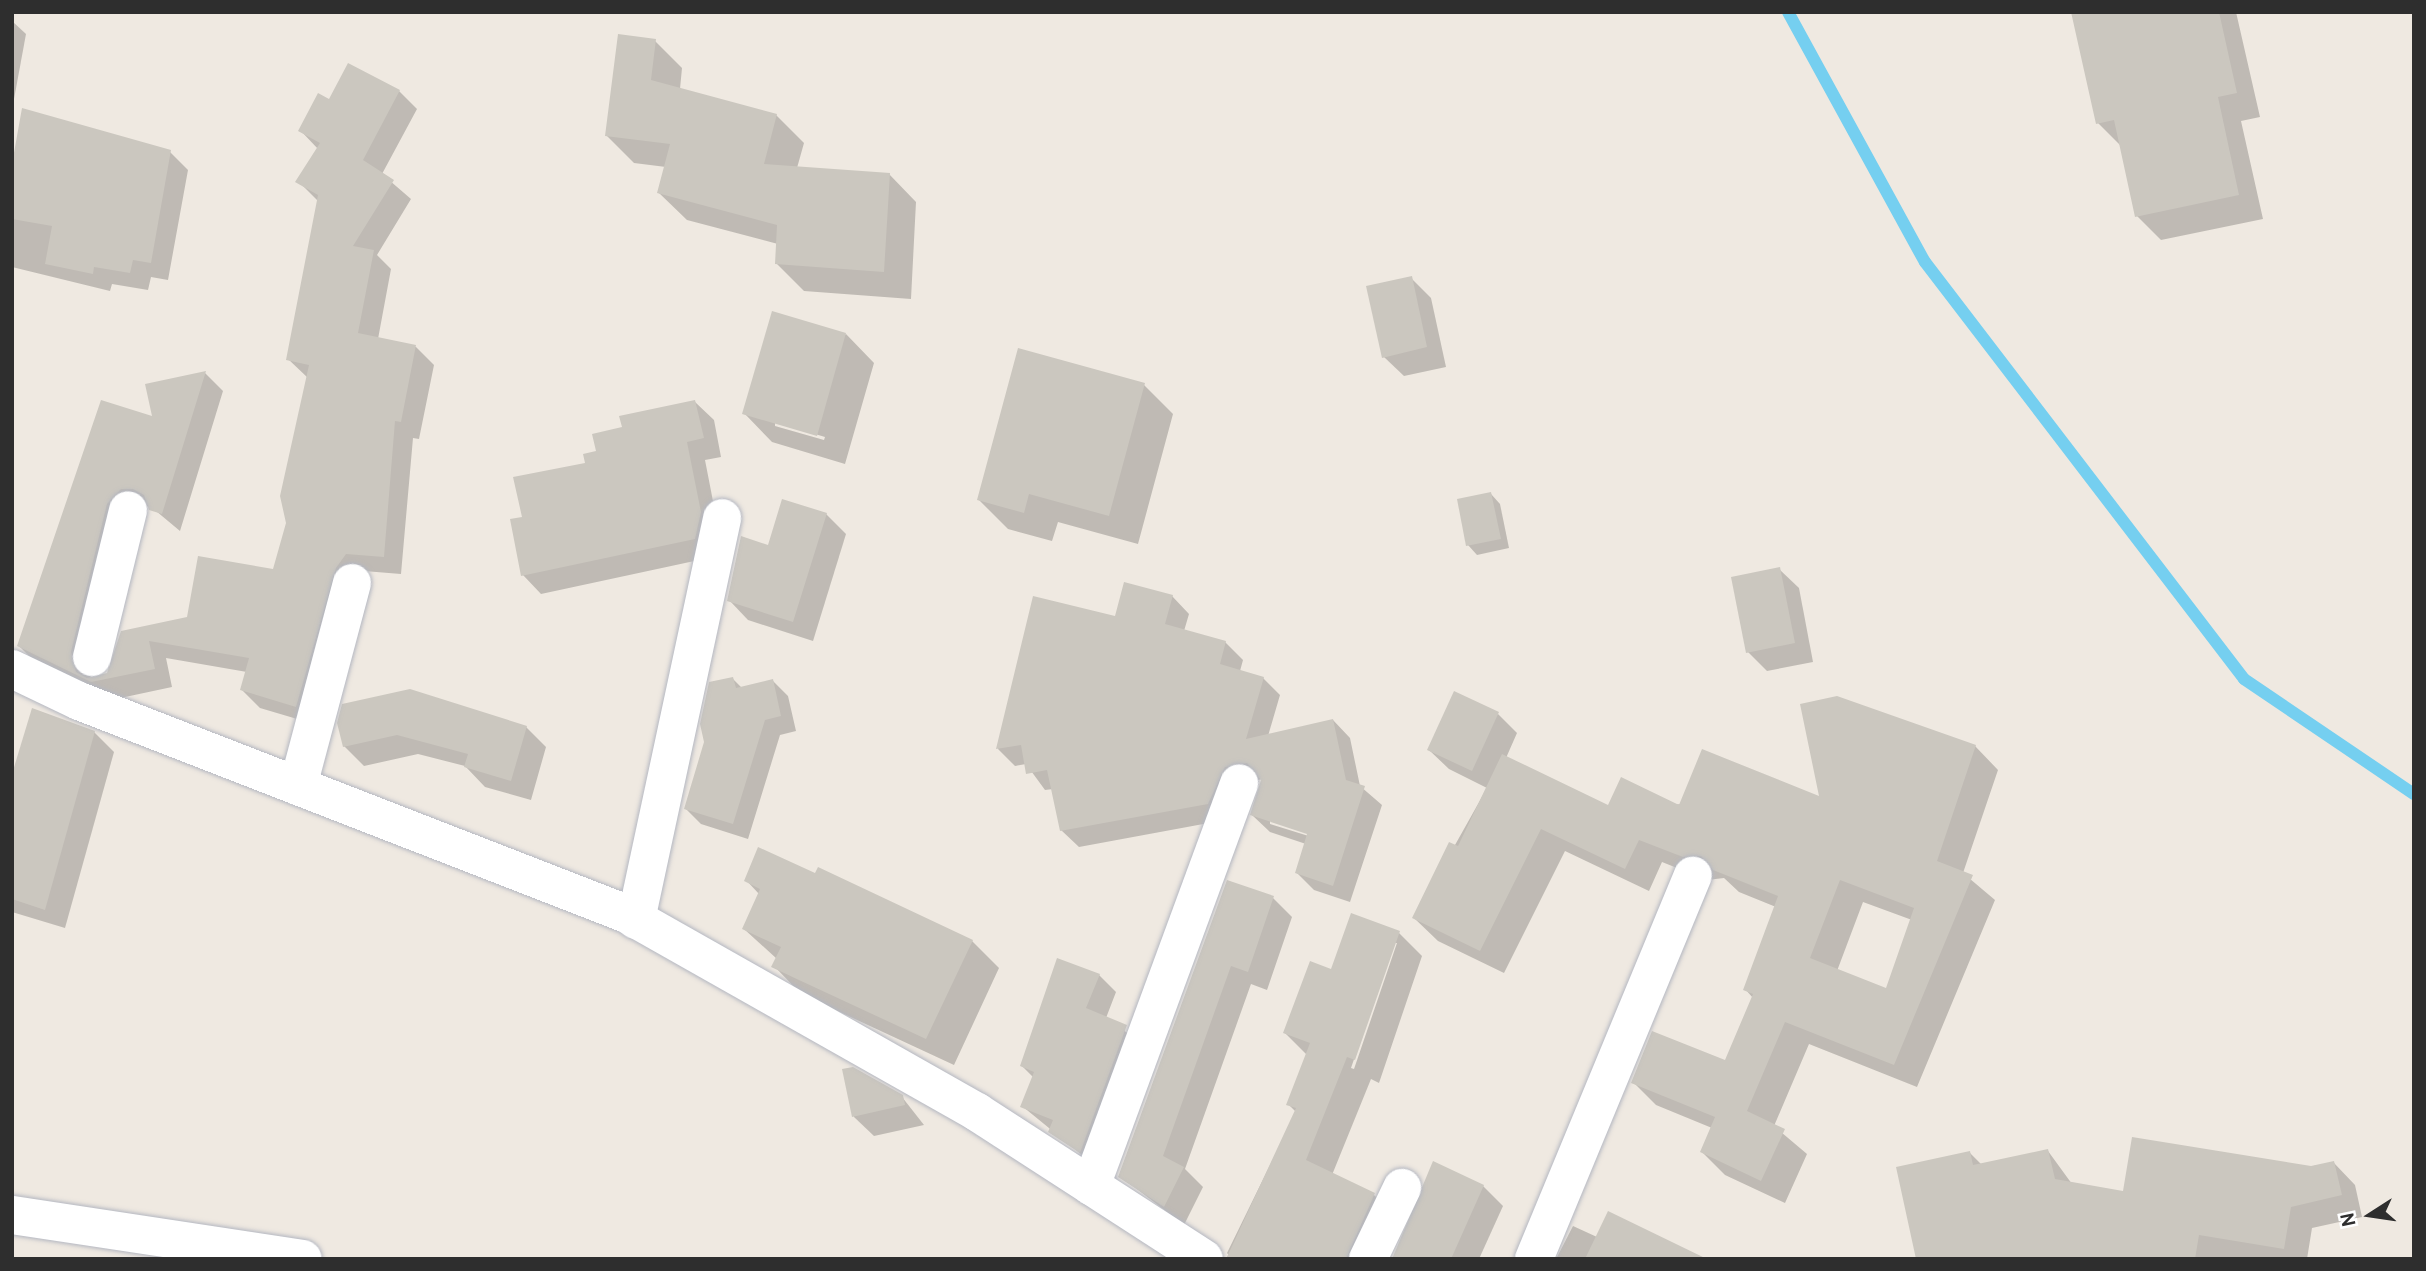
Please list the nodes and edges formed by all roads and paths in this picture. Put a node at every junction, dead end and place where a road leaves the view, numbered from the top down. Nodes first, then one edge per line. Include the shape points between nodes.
1 (128, 510) dead end
2 (722, 518) dead end
3 (352, 583) dead end
4 (12, 669) edge
5 (85, 681) junction
6 (1239, 783) dead end
7 (298, 786) junction
8 (1693, 876) dead end
9 (636, 920) junction
10 (1091, 1186) junction
11 (1402, 1188) dead end
12 (12, 1215) edge
13 (303, 1259) edge
14 (1204, 1259) edge
15 (1368, 1259) edge
16 (1534, 1259) edge

1 - 5 street
2 - 9 street
3 - 7 street
4 - 5 street
5 - 7 street
6 - 10 street
7 - 9 street
8 - 16 street
9 - 10 street via 977,1112
10 - 14 street
11 - 15 street
12 - 13 street

